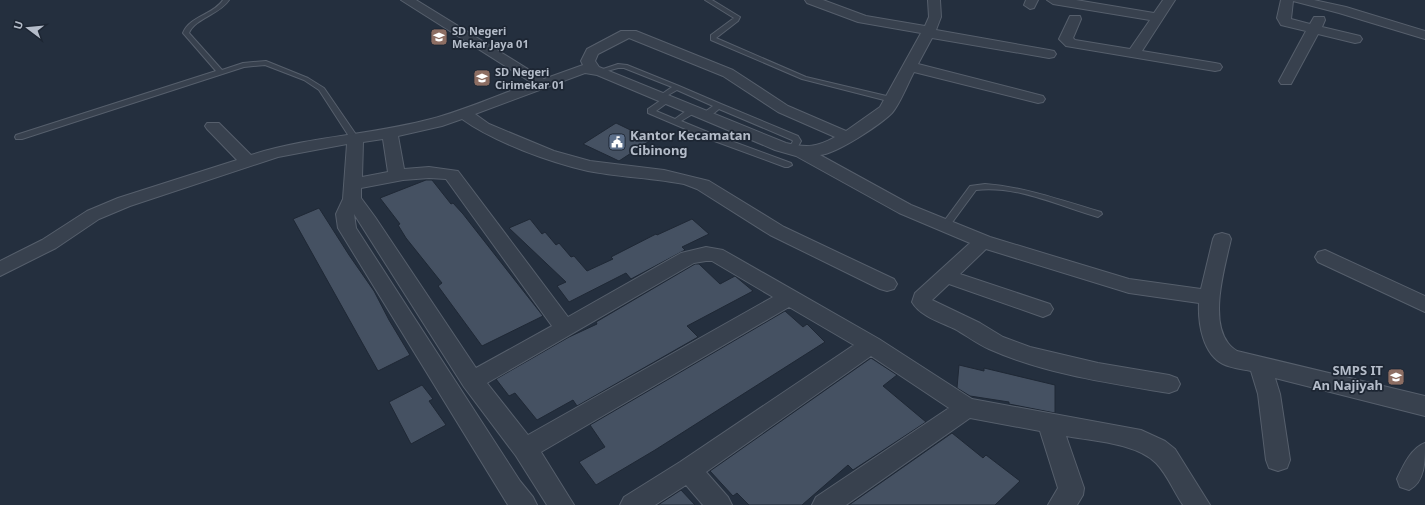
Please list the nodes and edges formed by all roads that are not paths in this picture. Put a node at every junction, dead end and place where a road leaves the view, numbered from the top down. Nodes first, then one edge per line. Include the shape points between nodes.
1 (226, 0) edge
2 (407, 0) edge
3 (708, 0) edge
4 (811, 0) edge
5 (934, 0) edge
6 (1053, 0) edge
7 (1169, 0) edge
8 (1287, 0) edge
9 (1298, 0) edge
10 (1343, 5) edge
11 (1328, 6) junction
12 (1156, 17) junction
13 (1075, 19) dead end
14 (1312, 30) junction
15 (929, 32) junction
16 (1425, 35) edge
17 (1355, 39) dead end
18 (1134, 53) junction
19 (1049, 54) dead end
20 (911, 67) junction
21 (1215, 67) dead end
22 (597, 70) junction
23 (221, 73) junction
24 (1286, 80) dead end
25 (543, 84) junction
26 (677, 88) junction
27 (664, 98) junction
28 (1038, 99) dead end
29 (890, 104) junction
30 (718, 106) junction
31 (699, 113) junction
32 (465, 114) junction
33 (675, 122) junction
34 (213, 126) dead end
35 (397, 131) junction
36 (19, 137) dead end
37 (848, 137) junction
38 (355, 139) junction
39 (794, 156) junction
40 (248, 161) junction
41 (397, 176) junction
42 (353, 191) junction
43 (1098, 214) dead end
44 (945, 226) junction
45 (1222, 239) dead end
46 (983, 240) junction
47 (1325, 257) dead end
48 (0, 269) edge
49 (946, 276) junction
50 (887, 284) dead end
51 (790, 297) junction
52 (1208, 297) junction
53 (1425, 306) edge
54 (1043, 309) dead end
55 (566, 328) junction
56 (871, 345) junction
57 (1260, 366) junction
58 (472, 381) junction
59 (1169, 384) dead end
60 (1425, 406) edge
61 (966, 408) junction
62 (1050, 425) junction
63 (524, 449) junction
64 (1425, 454) edge
65 (1278, 460) dead end
66 (689, 470) junction
67 (1409, 479) dead end
68 (514, 500) edge
69 (561, 505) edge
70 (633, 505) edge
71 (720, 505) edge
72 (825, 505) edge
73 (1061, 505) edge
74 (1196, 505) edge

1 - 23 lane via 190,26 186,33
2 - 25 street
3 - 29 lane via 737,17 713,36 713,39 804,78
4 - 15 street via 862,19
5 - 15 street via 935,17
6 - 12 street
7 - 12 street
8 - 14 street via 1282,18 1291,24
9 - 11 street
10 - 11 street
10 - 16 street
11 - 14 street
12 - 18 street
13 - 18 street via 1066,37 1069,42
14 - 17 street
14 - 24 street
15 - 19 street
15 - 20 street
18 - 21 street
20 - 28 street
20 - 29 street
22 - 25 street via 578,71
22 - 26 lane via 625,66
22 - 27 street
22 - 37 street via 588,63 589,55 626,34 631,34 728,72 783,109
23 - 36 lane
23 - 38 lane via 243,65 266,63 306,79 322,89
25 - 32 street
26 - 27 lane
26 - 30 lane
27 - 31 street
27 - 33 lane via 651,110
29 - 37 street
30 - 31 lane
30 - 39 lane via 795,138 797,141
31 - 33 lane
31 - 39 street
32 - 35 street
32 - 50 street via 483,127 548,154 589,166 664,175 702,185 777,231
33 - 39 lane via 712,137
34 - 40 street
35 - 38 street
35 - 41 street
37 - 39 street via 824,150
38 - 40 street via 274,153
38 - 42 street
39 - 44 street
40 - 48 street via 108,207 49,244
41 - 42 street
41 - 55 street via 439,173 452,175
42 - 58 street via 369,221
42 - 68 street via 345,214 347,228
43 - 44 lane via 1009,189 979,186 974,188
44 - 46 street
45 - 52 street
46 - 49 street
46 - 52 street via 1129,286
47 - 53 street
49 - 54 street
49 - 59 street via 922,298 922,302 995,343 1048,361
51 - 55 street via 727,260 706,254 688,258
51 - 56 street
51 - 63 street
52 - 57 street via 1212,328 1219,348 1230,358
55 - 58 street
56 - 61 street
56 - 66 street
57 - 60 street
57 - 65 street via 1269,394
58 - 63 street
61 - 62 street
61 - 72 street
62 - 73 street via 1070,488 1070,495
62 - 74 street via 1141,440 1156,448 1166,457
63 - 69 street
64 - 67 street
66 - 70 street
66 - 71 street

